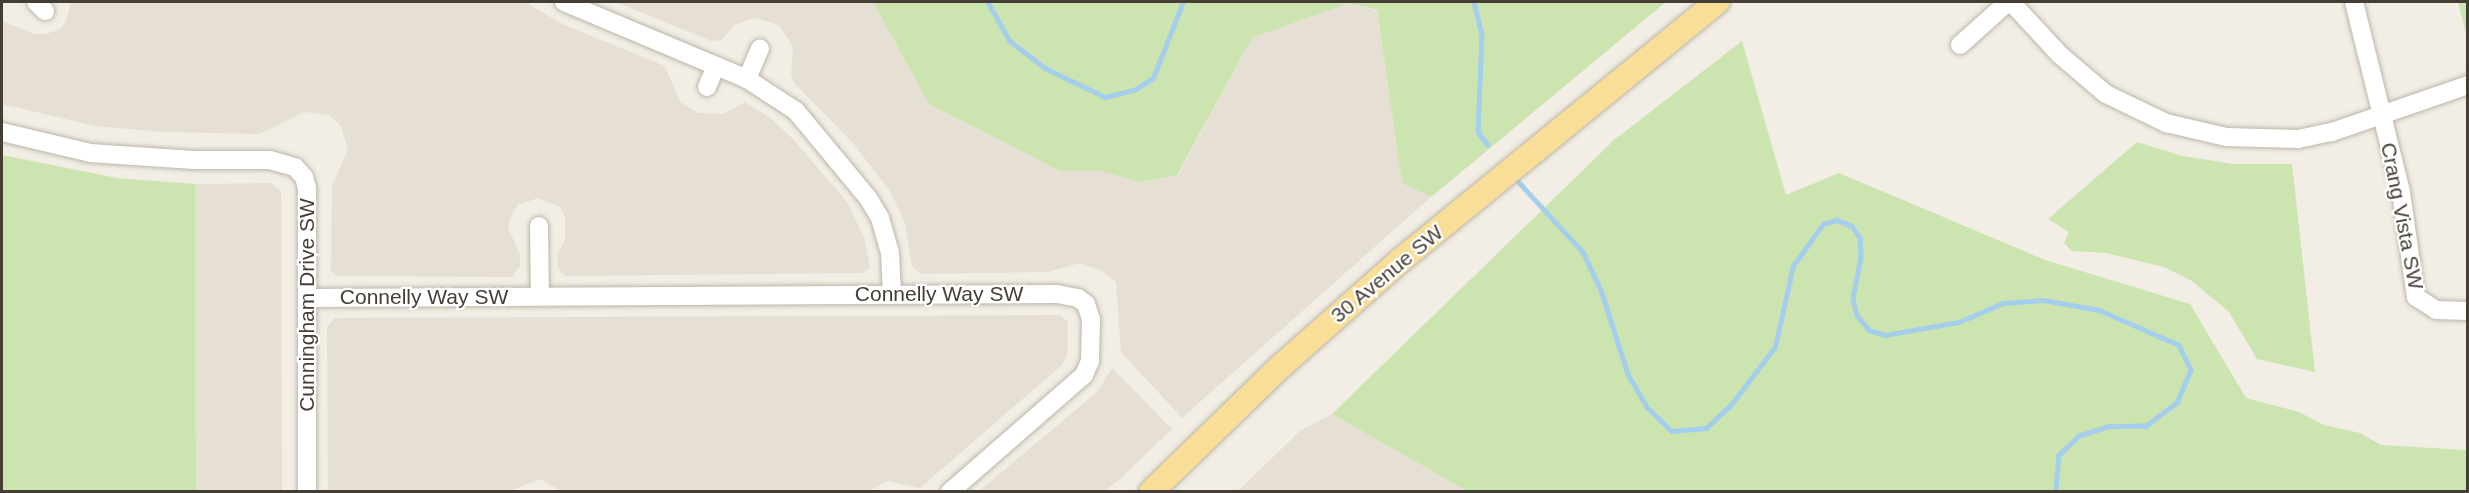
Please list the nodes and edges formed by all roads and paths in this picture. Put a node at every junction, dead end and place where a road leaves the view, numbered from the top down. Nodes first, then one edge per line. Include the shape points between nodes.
1 (564, 2) edge
2 (1718, 2) edge
3 (1735, 2) edge
4 (2010, 2) edge
5 (2355, 2) edge
6 (1960, 45) dead end
7 (760, 49) dead end
8 (716, 66) junction
9 (1636, 70) junction
10 (747, 79) junction
11 (2468, 86) edge
12 (707, 87) dead end
13 (2382, 116) junction
14 (2, 132) edge
15 (539, 225) dead end
16 (892, 294) junction
17 (540, 296) junction
18 (308, 298) junction
19 (2468, 311) edge
20 (307, 492) edge
21 (950, 492) edge
22 (1150, 492) edge

1 - 8 street
2 - 9 main road, 30 Avenue SW
3 - 9 main road, 30 Avenue SW via 1700,30
4 - 6 street
4 - 13 street via 2084,76 2106,93 2166,123 2226,137 2264,140 2332,132
5 - 13 street, Crang Vista SW
7 - 10 street
8 - 10 street
8 - 12 street
9 - 22 main road, 30 Avenue SW via 1463,209 1281,366
10 - 16 street via 796,111 868,198 888,240
11 - 13 street
13 - 19 street, Crang Vista SW via 2401,192 2416,297 2429,308
14 - 18 street, Cunningham Drive SW via 90,153 270,160 295,167 307,188
15 - 17 street, Connelly Way SW
16 - 17 street, Connelly Way SW
16 - 21 street, Connelly Way SW via 1057,294 1078,298 1089,311 1090,352 1084,375
17 - 18 street, Connelly Way SW
18 - 20 street, Cunningham Drive SW

